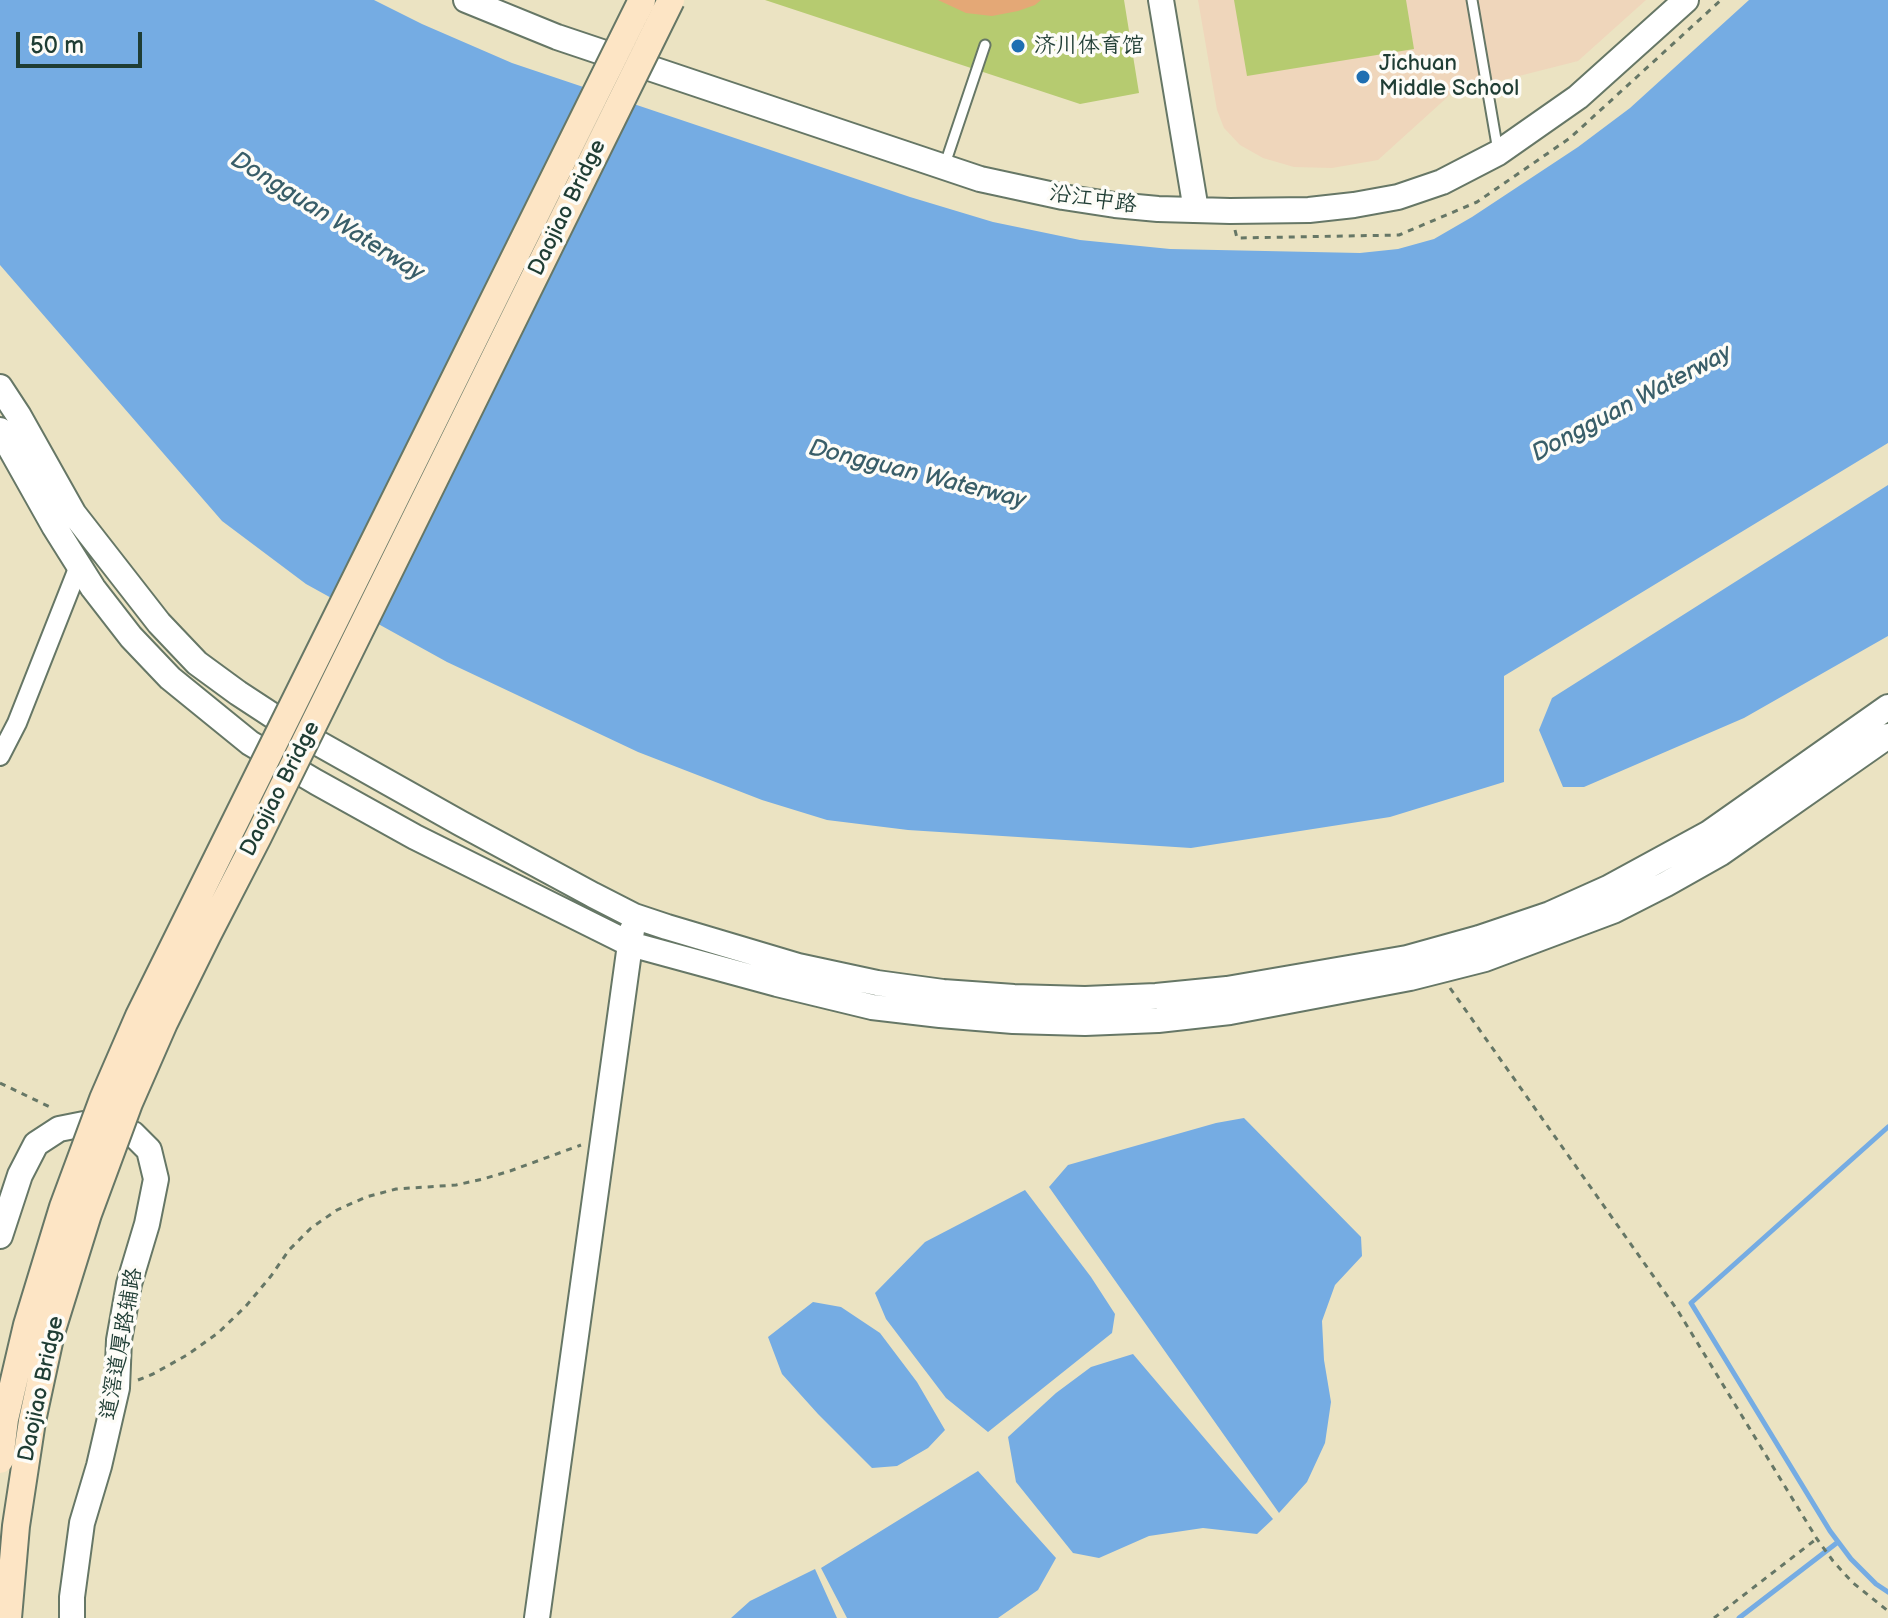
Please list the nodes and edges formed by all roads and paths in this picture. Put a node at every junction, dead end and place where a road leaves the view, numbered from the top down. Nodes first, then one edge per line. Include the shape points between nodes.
1 (466, 0) edge
2 (642, 0) edge
3 (671, 0) edge
4 (1161, 0) edge
5 (1472, 0) edge
6 (1686, 0) edge
7 (985, 45) dead end
8 (1498, 153) junction
9 (943, 167) junction
10 (1196, 210) junction
11 (0, 387) edge
12 (0, 430) edge
13 (79, 566) junction
14 (1888, 707) edge
15 (1888, 736) edge
16 (0, 756) edge
17 (634, 916) junction
18 (630, 944) junction
19 (1438, 971) junction
20 (0, 1083) edge
21 (84, 1124) junction
22 (604, 1136) junction
23 (0, 1236) edge
24 (117, 1388) junction
25 (0, 1460) edge
26 (1817, 1539) junction
27 (1888, 1611) edge
28 (8, 1618) edge
29 (72, 1618) edge
30 (537, 1618) edge
31 (1714, 1618) edge

1 - 9 street, 沿江中路 via 557,37
2 - 25 main road, Daojiao Bridge, bridge via 139,1016 63,1207 27,1325
3 - 28 main road, Daojiao Bridge, bridge via 129,1103 51,1333 29,1436
4 - 10 street
5 - 8 lane
6 - 8 street, 沿江中路 via 1578,97
7 - 9 lane
8 - 10 street, 沿江中路 via 1398,197 1309,210
9 - 10 street, 沿江中路 via 1063,197
11 - 17 street via 74,514 197,663 293,729
12 - 13 street
13 - 16 street
13 - 18 street via 131,637 170,678 250,743 415,837
14 - 17 street via 1709,833 1550,914 1407,958 1227,989 1085,999 930,990 798,966
15 - 19 street via 1721,853 1666,884 1551,936
17 - 18 street
18 - 19 street via 872,1007 1042,1022 1158,1020 1230,1012
18 - 22 street
19 - 26 path via 1678,1311
20 - 21 path
21 - 23 street, 道滘道厚路辅路 via 59,1129 36,1144
21 - 24 street, 道滘道厚路辅路 via 133,1134 149,1150 156,1179 129,1284
22 - 24 path via 483,1179 396,1189 337,1210 289,1250 218,1333 164,1368
22 - 30 street
24 - 29 street, 道滘道厚路辅路 via 82,1523
26 - 27 path via 1852,1582
26 - 31 path

